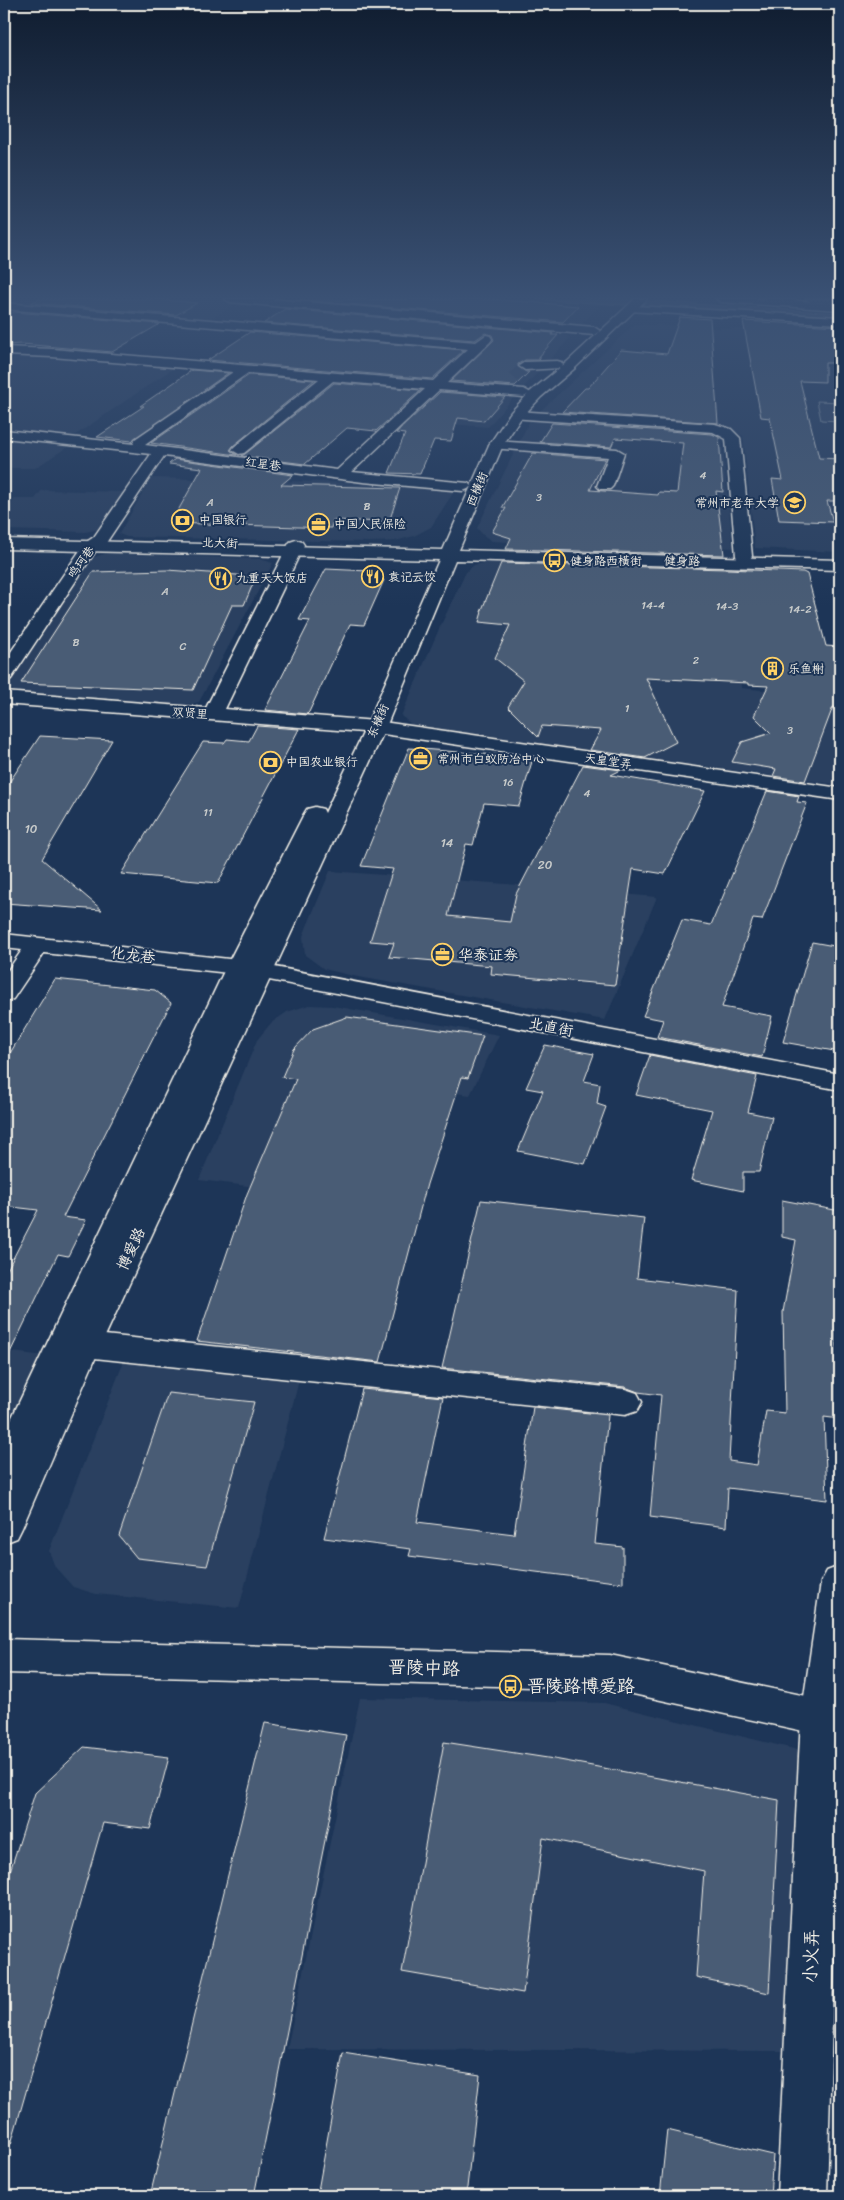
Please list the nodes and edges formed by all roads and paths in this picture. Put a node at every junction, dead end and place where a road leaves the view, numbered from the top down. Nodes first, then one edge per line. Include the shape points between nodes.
1 (199, 402) edge
2 (299, 402) edge
3 (420, 402) edge
4 (517, 402) tunnel mouth
5 (529, 402) tunnel mouth
6 (516, 415) junction
7 (4, 434) edge
8 (140, 442) dead end
9 (496, 445) junction
10 (239, 450) dead end
11 (160, 451) junction
12 (340, 475) junction
13 (463, 486) junction
14 (605, 486) dead end
15 (455, 504) dead end
16 (4, 538) edge
17 (96, 543) junction
18 (4, 544) edge
19 (295, 548) junction
20 (442, 550) junction
21 (744, 556) junction
22 (840, 558) edge
23 (840, 565) edge
24 (4, 675) edge
25 (4, 698) edge
26 (212, 715) junction
27 (367, 727) junction
28 (840, 794) edge
29 (4, 941) edge
30 (38, 944) junction
31 (250, 969) junction
32 (4, 994) edge
33 (840, 1082) edge
34 (85, 1345) junction
35 (626, 1402) dead end
36 (4, 1470) edge
37 (4, 1528) edge
38 (840, 1582) edge
39 (4, 1656) edge
40 (831, 1719) edge
41 (802, 2196) edge

1 - 8 street
2 - 10 street
3 - 12 street
4 - 13 street, 西横街 via 485,444
5 - 6 street, 西横街
6 - 9 street, 西横街
6 - 21 street via 715,428 726,432 733,438
7 - 11 street, 红星巷
9 - 14 street via 617,453
9 - 20 street, 西横街
11 - 12 street, 红星巷
11 - 17 street, 鸣珂巷
12 - 13 street, 红星巷
13 - 15 street, 西横街
16 - 17 street, 北大街
17 - 18 street, 北大街
17 - 19 street, 北大街
17 - 24 street, 鸣珂巷
19 - 20 street, 北大街
19 - 26 street
20 - 21 street, 健身路
20 - 23 street, 健身路
20 - 27 street, 东横街
21 - 22 street, 健身路
25 - 26 street, 双贤里
26 - 27 street, 双贤里
27 - 28 street, 天皇堂弄
27 - 31 street, 东横街
29 - 30 street, 化龙巷
30 - 31 street, 化龙巷
30 - 32 street
31 - 33 street, 北直街
31 - 34 street, 博爱路
31 - 36 street, 博爱路
34 - 35 street
34 - 37 street, 博爱路
38 - 40 street, 小火弄
39 - 40 street, 晋陵中路 via 610,1672
40 - 41 street, 小火弄

